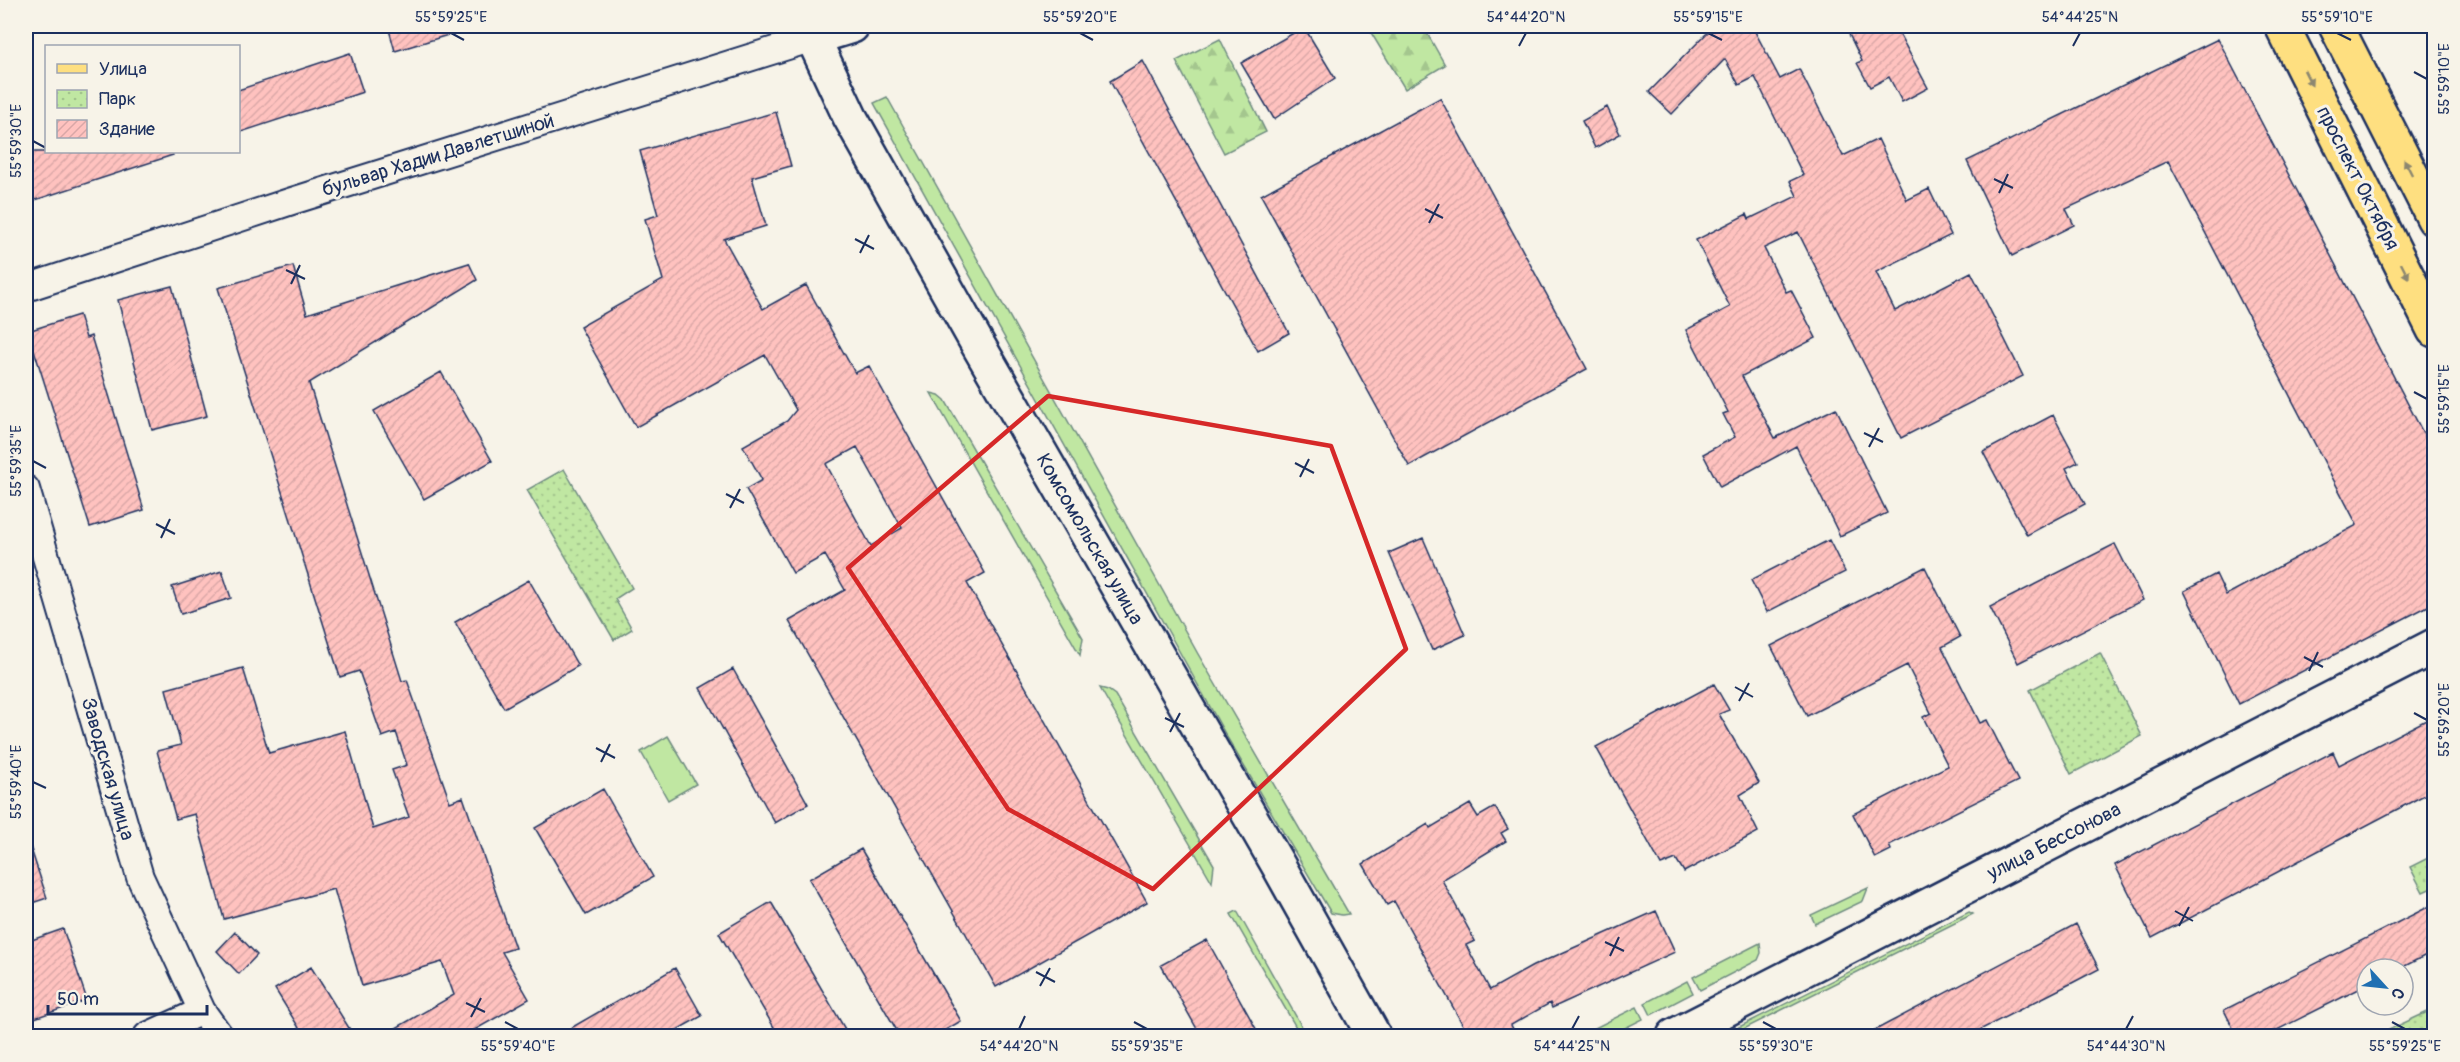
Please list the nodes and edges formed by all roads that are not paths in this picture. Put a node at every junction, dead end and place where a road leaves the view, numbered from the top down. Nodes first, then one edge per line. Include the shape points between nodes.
1 (852, 26) edge
2 (2282, 26) edge
3 (2336, 26) edge
4 (812, 32) edge
5 (2434, 219) edge
6 (26, 288) edge
7 (2434, 330) edge
8 (26, 489) edge
9 (2434, 646) edge
10 (202, 1011) junction
11 (147, 1036) edge
12 (220, 1036) edge
13 (1374, 1036) edge
14 (1674, 1036) edge

1 - 4 main road, бульвар Хадии Давлетшиной
2 -> 7 main road, проспект Октября
5 -> 3 main road
4 - 6 street, бульвар Хадии Давлетшиной
4 - 13 main road, Комсомольская улица via 850,117 976,343
8 - 10 street, Заводская улица via 140,877
9 - 14 main road, улица Бессонова
10 - 11 street
10 - 12 street, Заводская улица

